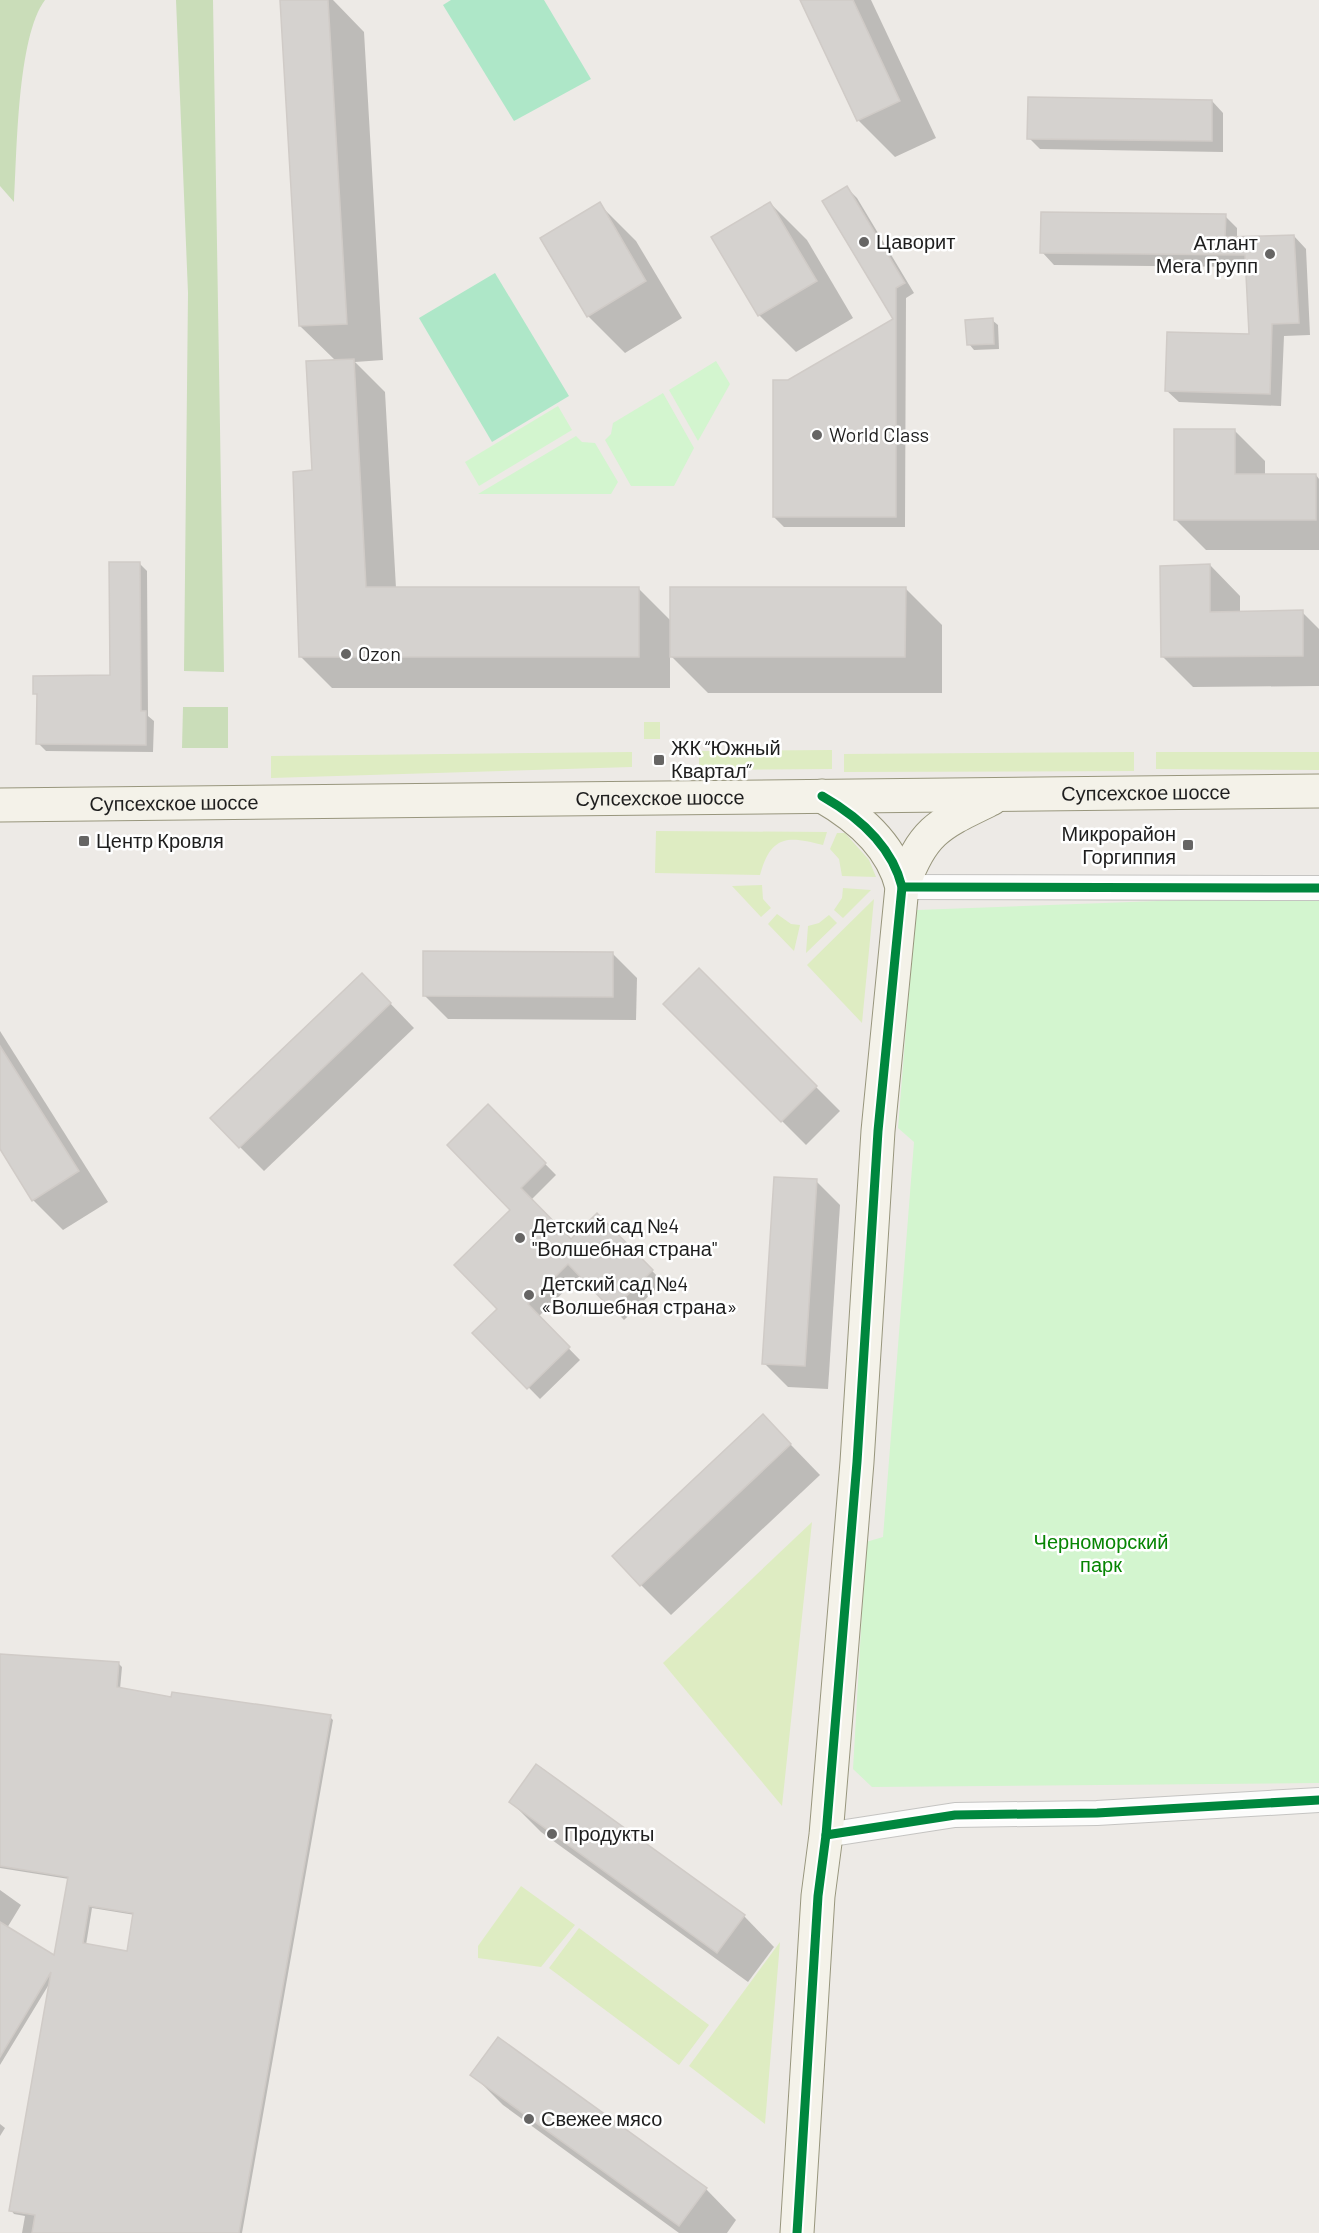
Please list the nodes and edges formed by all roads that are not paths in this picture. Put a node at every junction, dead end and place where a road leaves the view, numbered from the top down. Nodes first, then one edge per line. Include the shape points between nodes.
1 (1319, 791) edge
2 (1000, 795) junction
3 (822, 796) junction
4 (0, 805) edge
5 (902, 887) junction
6 (1319, 888) edge
7 (1319, 1800) edge
8 (826, 1835) junction
9 (797, 2233) edge

1 - 2 street, Супсехское шоссе
2 - 3 street, Супсехское шоссе
2 - 5 street via 933,831 914,858
3 - 4 street, Супсехское шоссе
3 - 5 street via 875,837 891,857
5 - 6 street
5 - 8 street via 878,1131 857,1462
7 - 8 street via 1097,1813 955,1815
8 - 9 street

